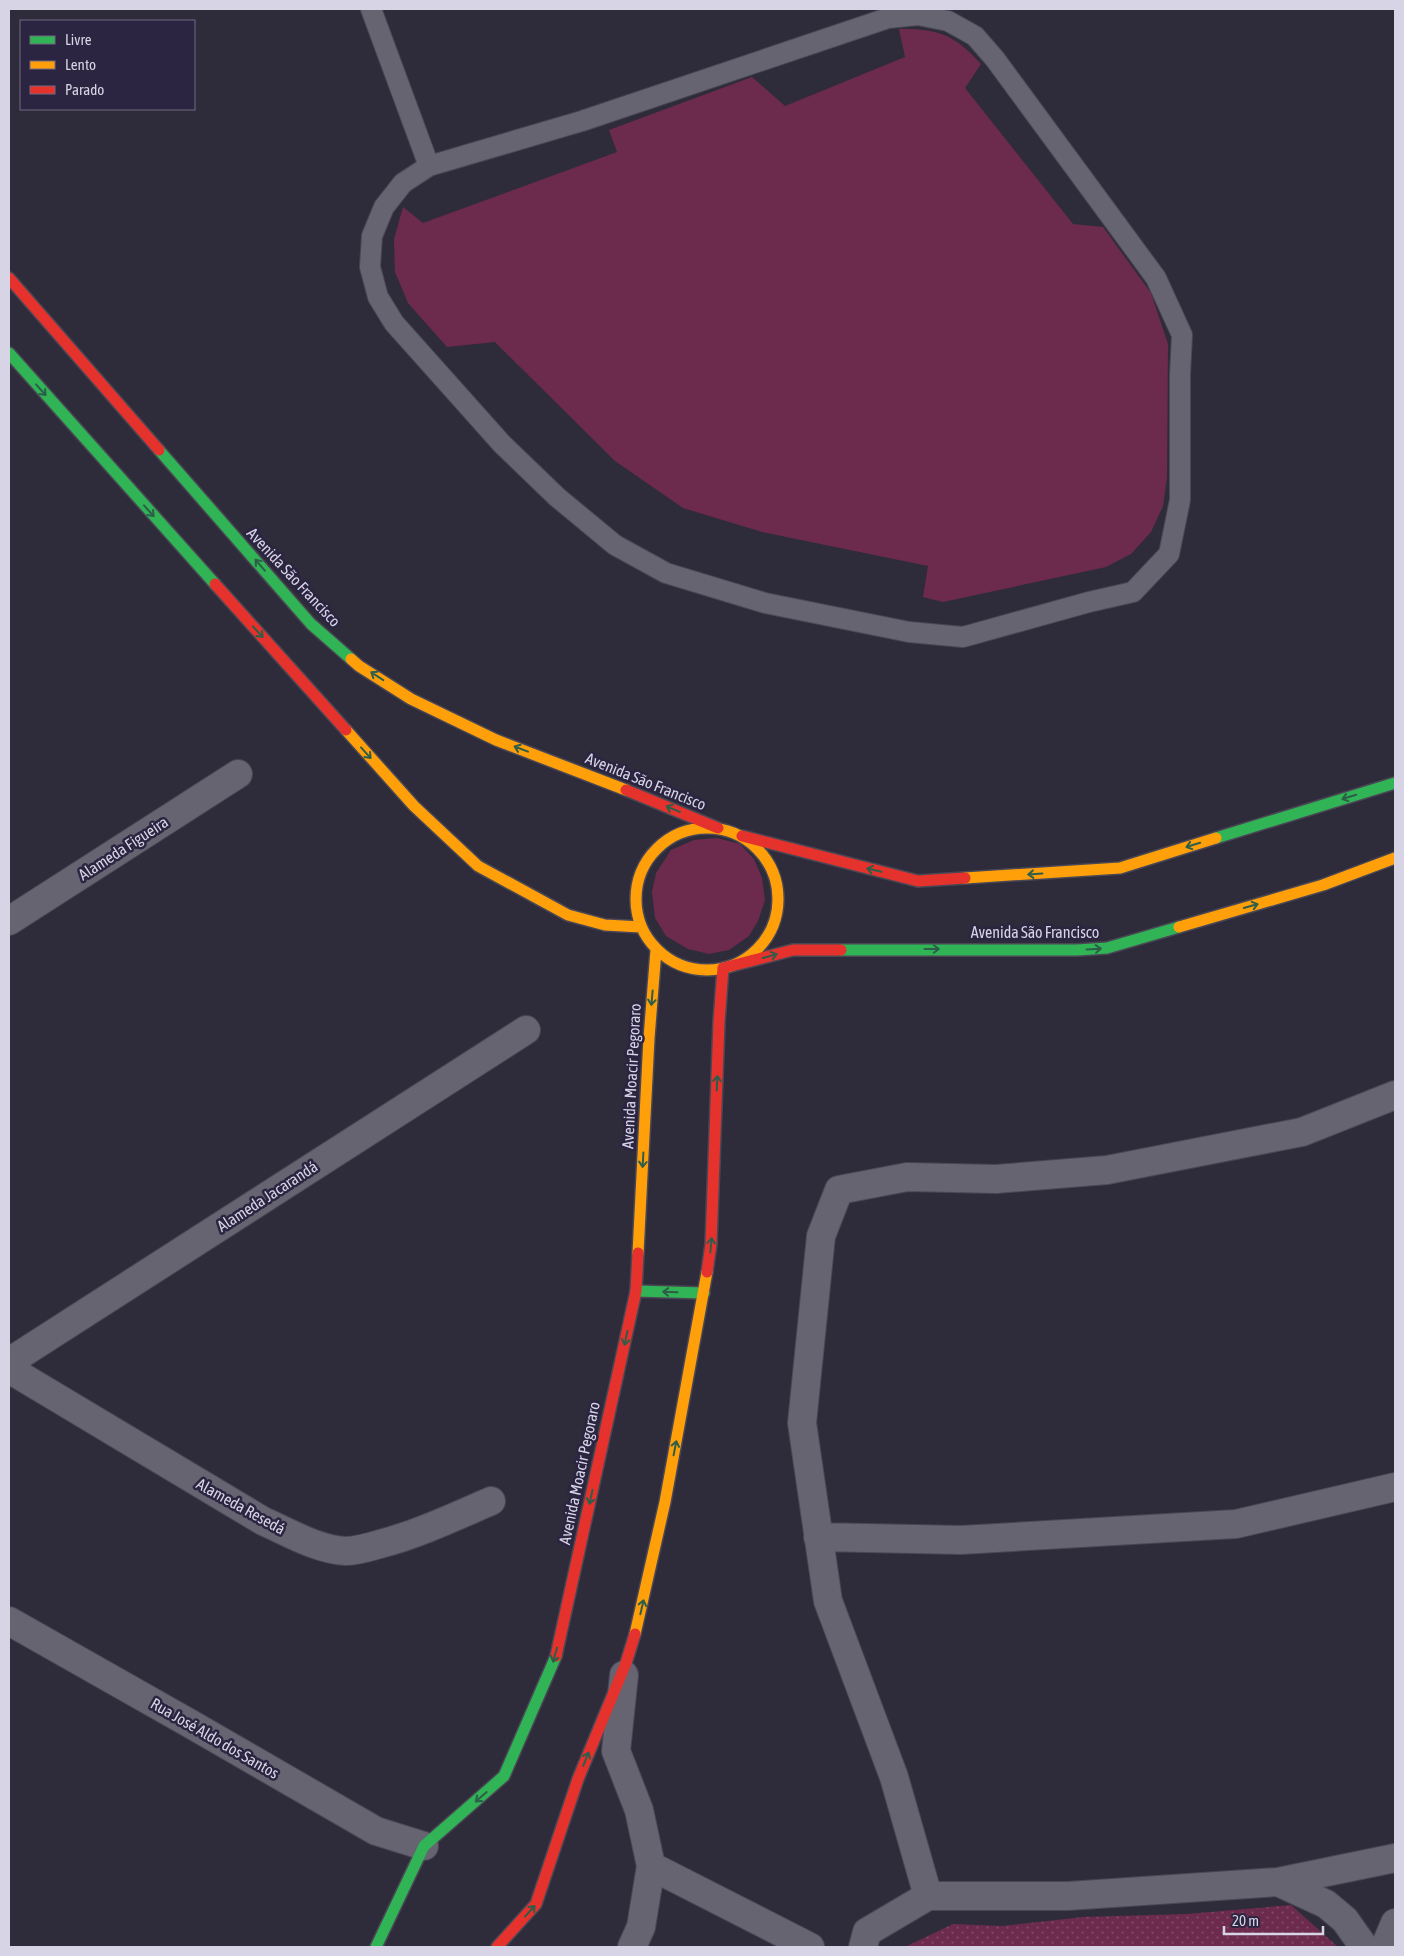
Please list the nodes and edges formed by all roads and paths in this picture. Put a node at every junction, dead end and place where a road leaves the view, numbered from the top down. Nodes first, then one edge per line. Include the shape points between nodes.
1 (371, 9) edge
2 (429, 166) junction
3 (9, 278) edge
4 (9, 353) edge
5 (238, 774) dead end
6 (1395, 783) edge
7 (718, 828) junction
8 (742, 836) junction
9 (1395, 858) edge
10 (9, 921) edge
11 (641, 927) junction
12 (656, 950) junction
13 (723, 968) junction
14 (526, 1030) dead end
15 (1395, 1095) edge
16 (636, 1290) junction
17 (704, 1293) junction
18 (9, 1362) edge
19 (9, 1369) edge
20 (1395, 1487) edge
21 (491, 1501) dead end
22 (818, 1537) junction
23 (9, 1621) edge
24 (626, 1663) junction
25 (424, 1846) junction
26 (1395, 1858) edge
27 (651, 1866) junction
28 (1278, 1882) junction
29 (928, 1896) junction
30 (1395, 1923) edge
31 (376, 1947) edge
32 (497, 1947) edge
33 (632, 1947) edge
34 (810, 1947) edge
35 (863, 1947) edge
36 (1364, 1947) edge
37 (1385, 1947) edge

1 - 2 lane
2 - 2 lane via 582,121 888,18 918,14 948,21 975,36 995,59 1156,278 1182,335 1180,500 1169,554 1133,592 963,637 909,632 765,602 666,573 615,545 557,497 502,444 394,323 378,297 370,267 372,236 384,207 403,183
7 -> 3 main road, Avenida São Francisco via 496,740 411,699 359,666 311,624
4 -> 11 main road via 414,806 478,866 568,915 605,925
5 - 10 street, Alameda Figueira
6 -> 8 main road via 1120,868 918,881
7 - 8 main road
7 - 11 main road via 681,833 661,844 642,868 635,898
8 - 13 main road via 762,854 775,877 778,904 771,930 755,950
13 -> 9 main road, Avenida São Francisco via 793,950 1107,948 1323,886
11 - 12 main road
12 - 13 main road via 676,964 699,970
12 -> 16 main road, Avenida Moacir Pegoraro
17 -> 13 main road via 711,1244
14 - 18 street, Alameda Jacarandá
15 - 22 street via 1302,1132 1107,1170 996,1179 907,1177 839,1190 821,1236 802,1423
17 -> 16 main road
16 -> 25 main road, Avenida Moacir Pegoraro via 555,1659 504,1776
24 -> 17 main road via 665,1502
19 - 21 street, Alameda Resedá via 263,1521 324,1546 346,1551 379,1545 404,1538
20 - 22 street via 1236,1524 961,1540
22 - 29 street via 828,1601 894,1777
23 - 25 street, Rua José Aldo dos Santos via 376,1831
24 - 27 street via 616,1752 640,1810
32 -> 24 main road via 536,1904 578,1779
25 - 31 main road, Avenida Moacir Pegoraro
26 - 28 street
27 - 33 street via 641,1927
27 - 34 street
28 - 29 street via 1068,1896
28 - 36 street via 1326,1904 1345,1920
29 - 35 street via 867,1932
30 - 37 street

